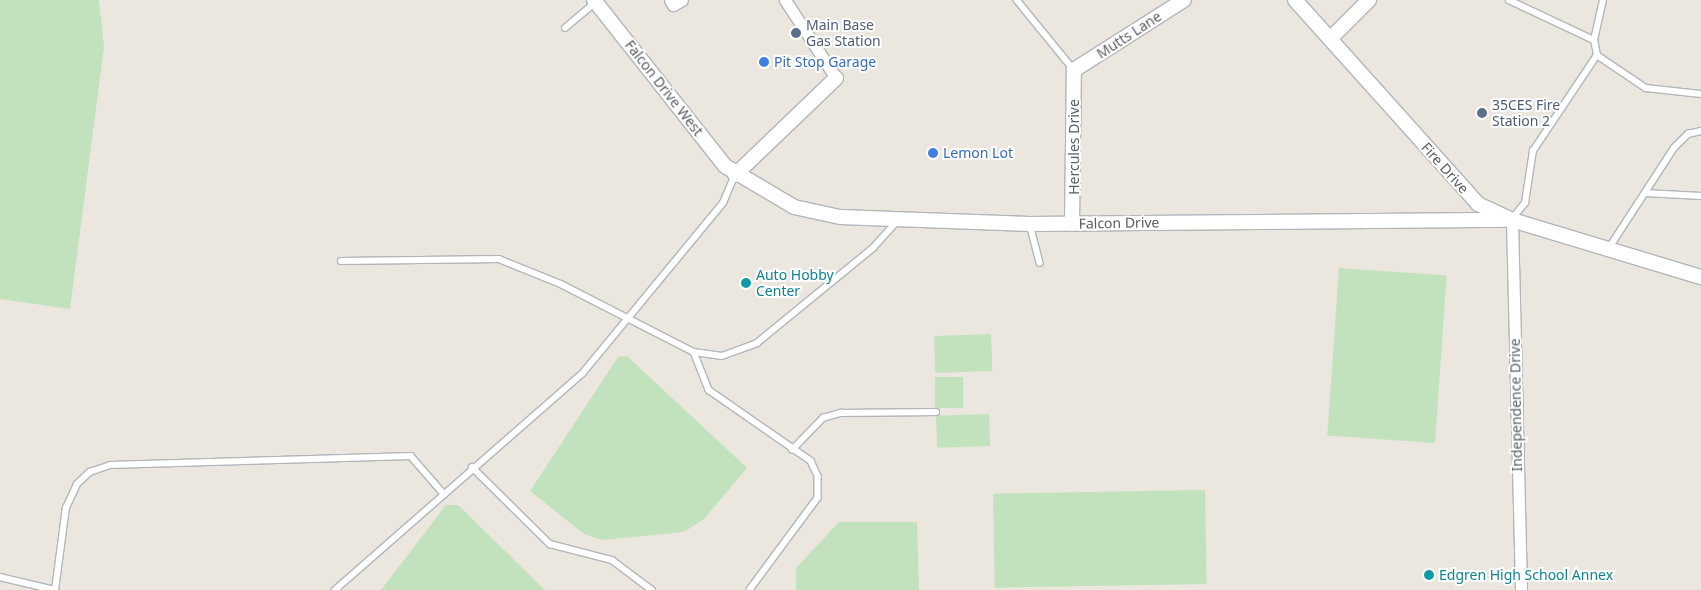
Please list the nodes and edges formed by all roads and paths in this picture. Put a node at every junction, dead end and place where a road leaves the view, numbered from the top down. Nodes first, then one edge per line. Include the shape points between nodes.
1 (670, 0) edge
2 (682, 0) edge
3 (785, 0) edge
4 (1017, 0) edge
5 (1184, 0) edge
6 (1295, 0) edge
7 (1369, 0) edge
8 (1509, 0) edge
9 (1603, 0) edge
10 (597, 1) edge
11 (565, 28) dead end
12 (1331, 38) junction
13 (1594, 40) junction
14 (1597, 55) junction
15 (1074, 70) junction
16 (836, 78) joint
17 (1701, 94) edge
18 (1701, 131) edge
19 (735, 175) junction
20 (1645, 193) junction
21 (1701, 196) edge
22 (897, 220) junction
23 (1512, 220) junction
24 (1030, 224) junction
25 (1072, 224) junction
26 (1608, 250) junction
27 (341, 261) dead end
28 (1040, 263) dead end
29 (1701, 277) edge
30 (626, 318) junction
31 (694, 352) junction
32 (936, 412) dead end
33 (792, 450) junction
34 (472, 467) junction
35 (443, 493) junction
36 (0, 577) edge
37 (55, 590) edge
38 (335, 590) edge
39 (652, 590) edge
40 (750, 590) edge
41 (1521, 590) edge

1 - 2 street via 673,5
3 - 16 street
4 - 15 lane
5 - 15 street, Mutts Lane
6 - 12 street, Fire Drive
7 - 12 street
8 - 13 lane
9 - 13 lane
10 - 11 lane
10 - 19 street, Falcon Drive West
12 - 23 street, Fire Drive via 1478,204
13 - 14 lane
14 - 17 lane via 1646,88
14 - 23 lane via 1533,151 1525,203
15 - 25 street, Hercules Drive
16 - 19 street
18 - 20 lane via 1688,134 1674,148
19 - 22 street, Falcon Drive via 794,207 840,217
19 - 30 lane via 723,203
20 - 21 lane
20 - 26 lane
22 - 24 street, Falcon Drive
22 - 31 lane via 873,248 756,343 722,356
23 - 25 street, Falcon Drive
23 - 26 street
23 - 41 street, Independence Drive
24 - 25 street, Falcon Drive
24 - 28 lane
26 - 29 street
27 - 30 lane via 499,259 561,284
30 - 31 lane
30 - 34 lane via 582,374
31 - 33 lane via 709,390
32 - 33 lane via 840,413 823,418
33 - 40 lane via 811,461 818,476 818,498
34 - 35 lane
34 - 39 lane via 550,544 612,560
35 - 37 lane via 411,456 110,465 90,472 77,484 66,508
35 - 38 lane
36 - 37 lane

